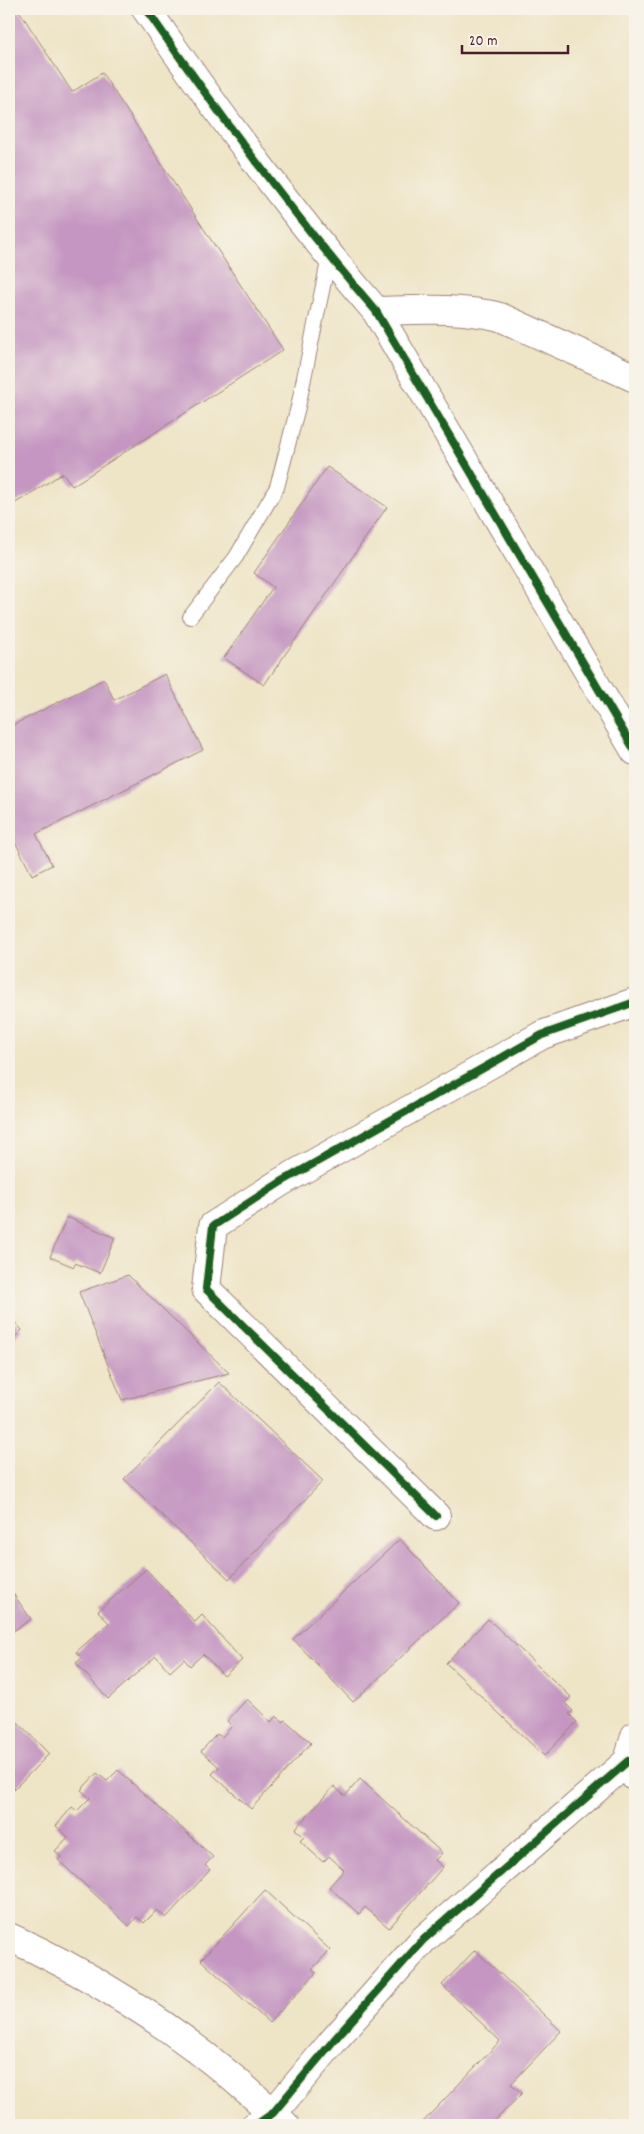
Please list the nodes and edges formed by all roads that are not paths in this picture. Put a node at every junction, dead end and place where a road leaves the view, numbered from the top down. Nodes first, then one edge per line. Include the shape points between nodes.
1 (146, 9) edge
2 (329, 257) junction
3 (376, 312) junction
4 (635, 378) edge
5 (190, 617) dead end
6 (635, 751) edge
7 (635, 1002) edge
8 (436, 1516) dead end
9 (635, 1736) edge
10 (632, 1769) edge
11 (9, 1937) edge
12 (271, 2121) edge

1 - 2 street
2 - 3 street
2 - 5 lane via 298,407 277,487 236,557
3 - 4 street via 452,309 500,317
3 - 6 street
7 - 8 street via 542,1035 281,1182 213,1226 206,1289
9 - 10 street
10 - 12 street via 423,1940
11 - 12 street via 119,1996 204,2054

